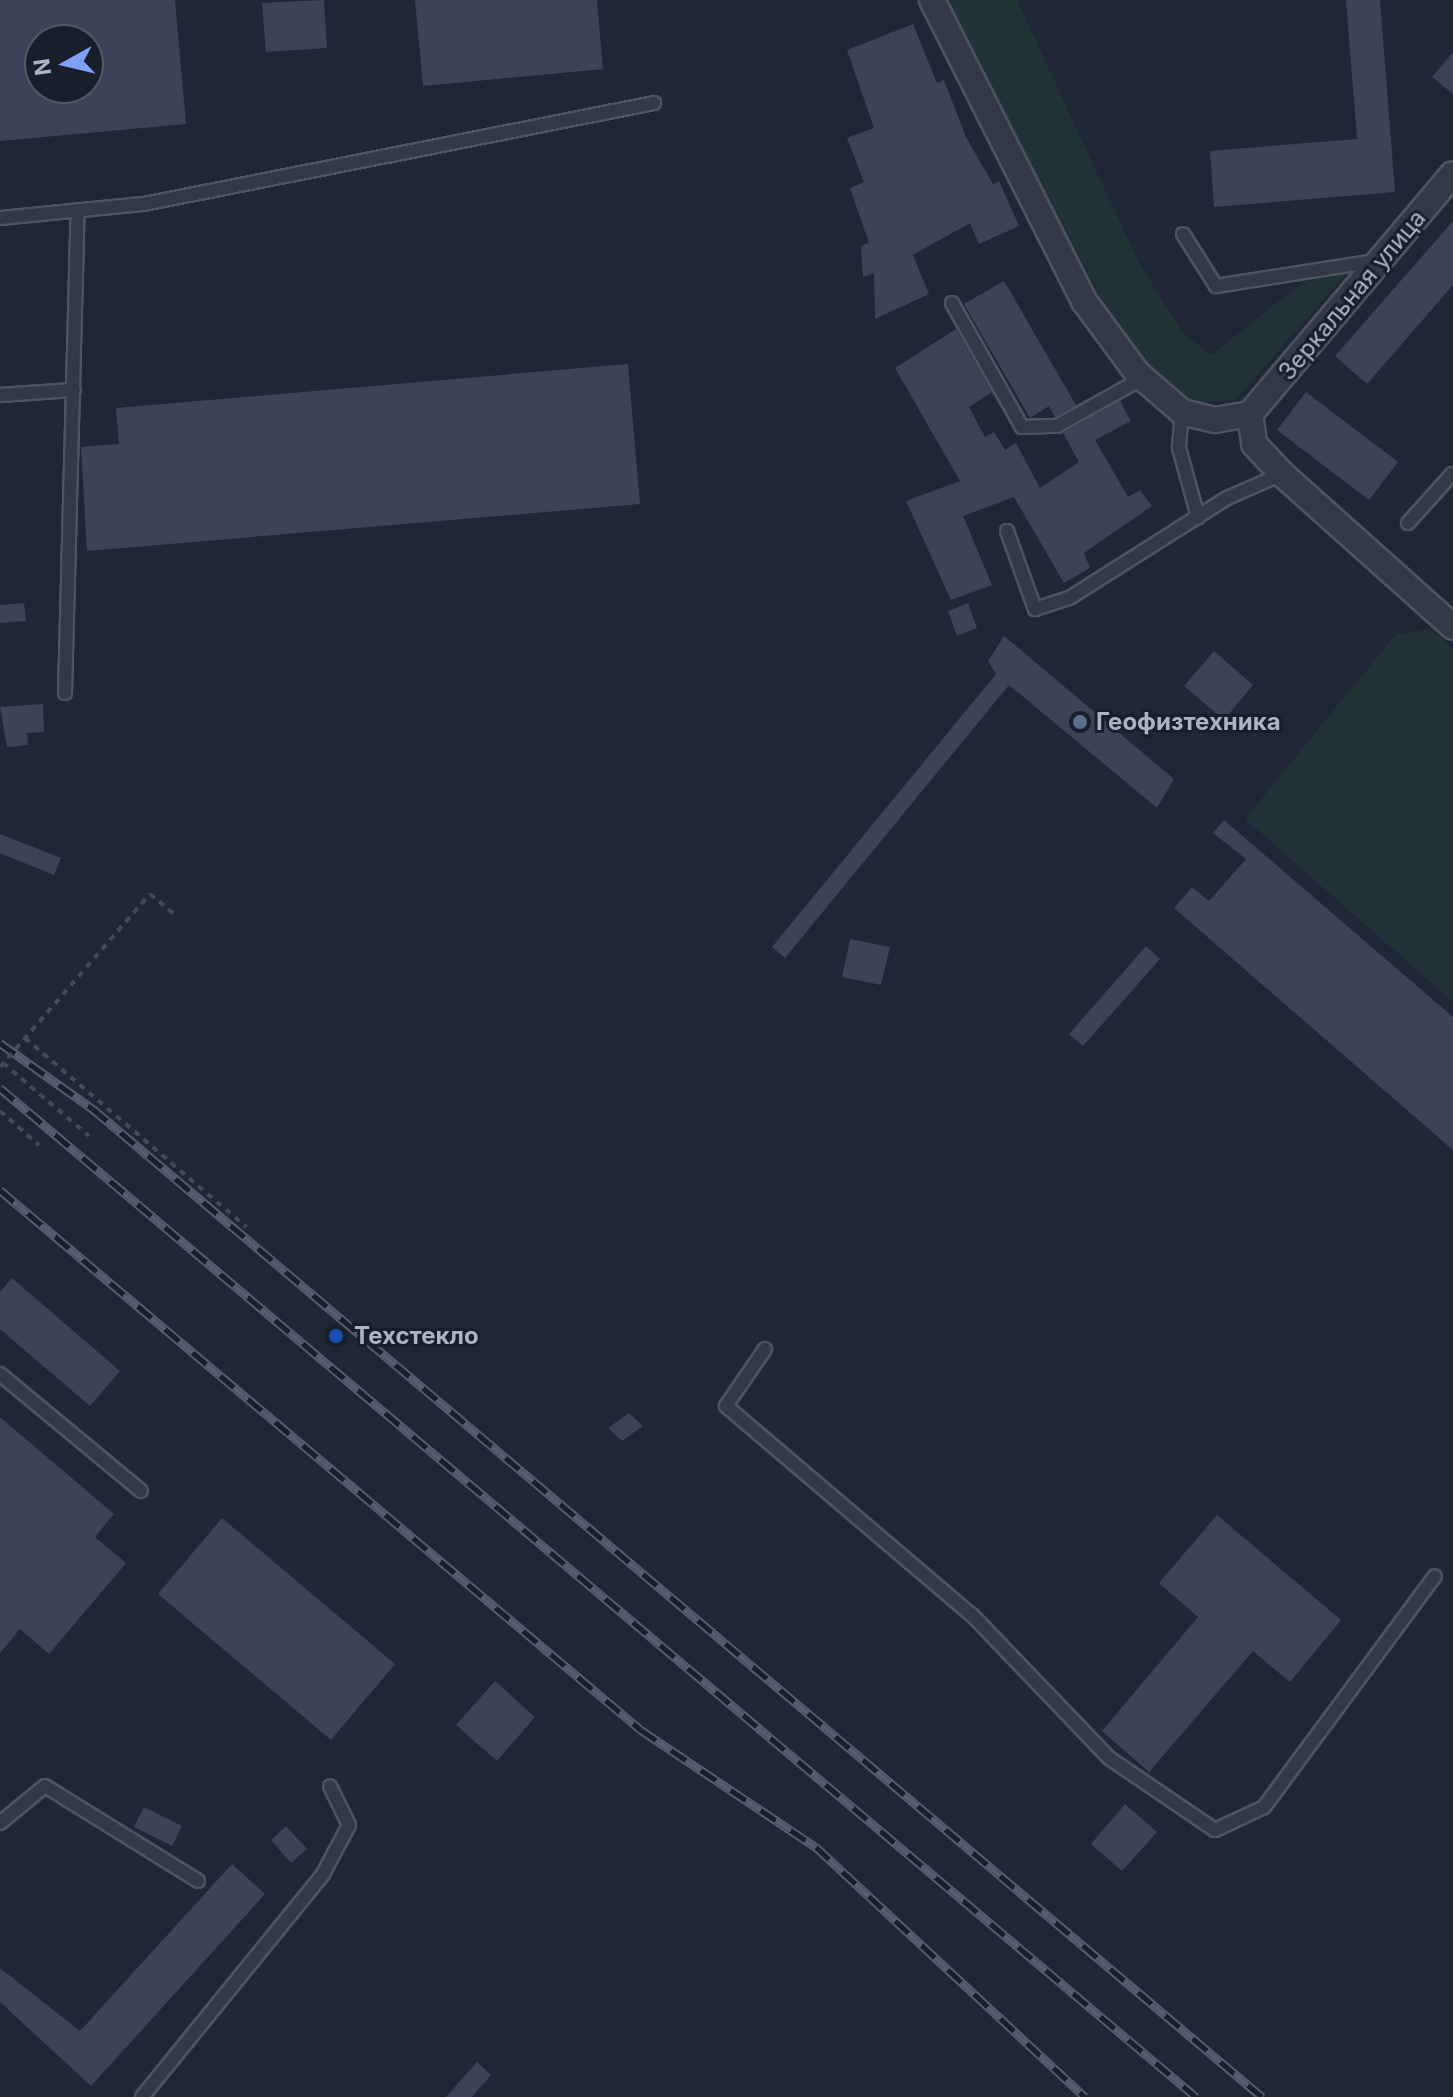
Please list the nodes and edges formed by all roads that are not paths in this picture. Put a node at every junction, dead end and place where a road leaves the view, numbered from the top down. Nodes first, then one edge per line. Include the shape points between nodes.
1 (932, 0) edge
2 (654, 103) dead end
3 (1453, 174) edge
4 (78, 210) junction
5 (0, 218) edge
6 (1183, 234) dead end
7 (1379, 261) junction
8 (952, 303) dead end
9 (1143, 378) junction
10 (74, 390) junction
11 (0, 395) edge
12 (1182, 412) junction
13 (1250, 414) junction
14 (1282, 474) junction
15 (1452, 474) edge
16 (1198, 517) junction
17 (1408, 523) dead end
18 (1007, 531) dead end
19 (1453, 627) edge
20 (65, 693) dead end
21 (765, 1349) dead end
22 (0, 1374) edge
23 (141, 1491) dead end
24 (1435, 1576) dead end
25 (330, 1786) dead end
26 (0, 1823) edge
27 (198, 1881) dead end
28 (142, 2097) edge

1 - 9 street via 1084,301
2 - 4 lane via 144,204
3 - 7 street, Зеркальная улица
4 - 5 lane
4 - 10 lane
6 - 7 lane via 1216,286
7 - 13 street, Зеркальная улица
8 - 9 lane via 1022,427 1057,426
9 - 12 street
10 - 11 lane
10 - 20 lane
12 - 13 street via 1215,420
12 - 16 lane via 1179,448
13 - 14 street via 1254,444
14 - 16 lane
14 - 19 street
15 - 17 lane
16 - 18 lane via 1071,597 1035,609
21 - 24 lane via 726,1406 972,1615 1109,1758 1215,1830 1264,1807
22 - 23 lane
25 - 28 lane via 349,1825 323,1874
26 - 27 lane via 45,1786

